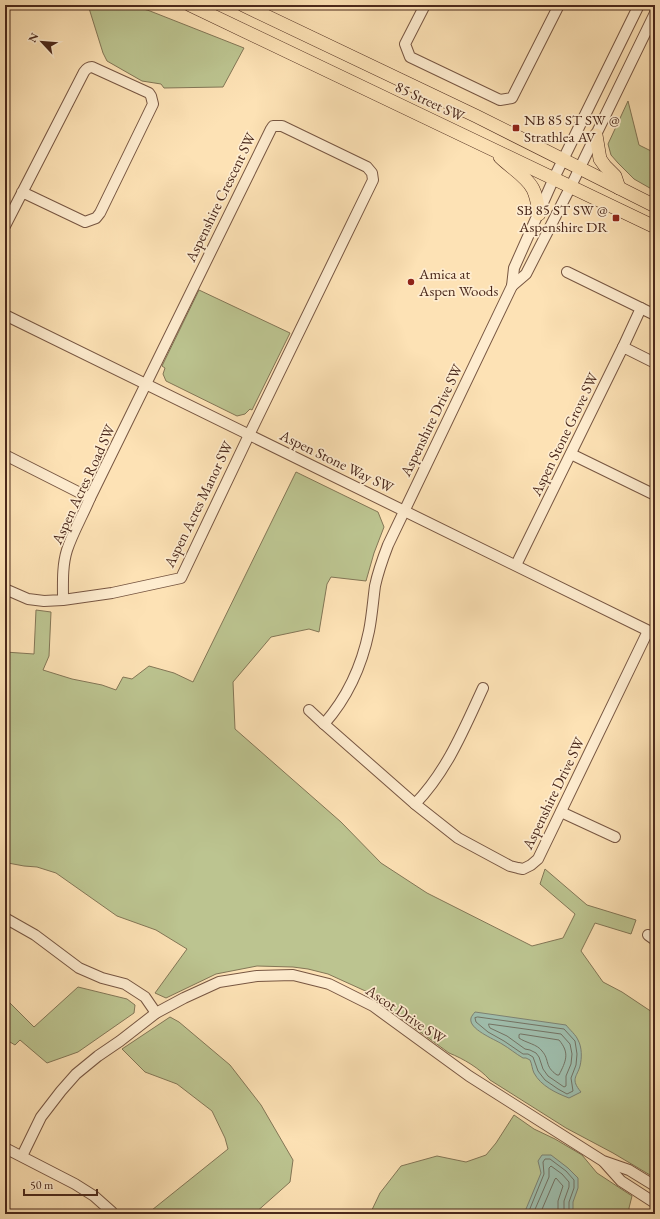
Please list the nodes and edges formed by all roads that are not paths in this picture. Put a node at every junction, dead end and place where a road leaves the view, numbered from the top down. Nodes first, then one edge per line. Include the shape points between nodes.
1 (190, 5) edge
2 (242, 5) edge
3 (425, 5) edge
4 (559, 5) edge
5 (639, 5) edge
6 (655, 13) edge
7 (596, 135) junction
8 (494, 150) junction
9 (563, 161) junction
10 (580, 169) junction
11 (554, 178) junction
12 (571, 186) junction
13 (619, 188) junction
14 (22, 192) junction
15 (655, 206) edge
16 (539, 214) junction
17 (5, 226) edge
18 (655, 227) edge
19 (567, 272) dead end
20 (512, 286) junction
21 (641, 308) junction
22 (5, 315) edge
23 (655, 315) edge
24 (623, 347) junction
25 (655, 363) edge
26 (146, 385) junction
27 (249, 435) junction
28 (571, 454) junction
29 (5, 455) edge
30 (655, 495) edge
31 (90, 498) junction
32 (404, 511) junction
33 (516, 565) junction
34 (5, 589) edge
35 (63, 600) junction
36 (652, 632) edge
37 (483, 688) dead end
38 (309, 710) dead end
39 (324, 724) junction
40 (415, 804) junction
41 (561, 812) junction
42 (615, 837) dead end
43 (5, 918) edge
44 (156, 1013) junction
45 (5, 1148) edge
46 (22, 1156) junction
47 (603, 1161) junction
48 (655, 1186) edge
49 (655, 1203) edge
50 (112, 1214) edge

1 - 8 main road, 85 Street SW
2 - 9 main road, 85 Street SW via 476,116
3 - 4 street via 405,44 410,57 500,100 512,98
5 - 9 street, Aspenshire Drive SW
6 - 7 street, Aspenshire Drive SW
7 - 10 street, Aspenshire Drive SW
7 - 13 main road via 600,159 614,176
8 - 11 main road, 85 Street SW
8 - 16 main road via 532,188
9 - 10 main road, 85 Street SW
9 - 11 street, Aspenshire Drive SW
10 - 12 street, Aspenshire Drive SW
10 - 13 main road, 85 Street SW
11 - 12 main road, 85 Street SW
11 - 16 street, Aspenshire Drive SW
12 - 18 main road, 85 Street SW
12 - 20 street, Aspenshire Drive SW via 526,274
13 - 15 main road, 85 Street SW
14 - 14 street via 86,69 92,67 149,93 153,104 96,218 86,222
14 - 17 street
16 - 20 street, Aspenshire Drive SW via 514,268
19 - 21 street
20 - 32 street, Aspenshire Drive SW
21 - 23 street
21 - 24 street, Aspen Stone Grove SW
22 - 26 street, Aspen Stone Way SW
24 - 25 street
24 - 28 street, Aspen Stone Grove SW
26 - 27 street, Aspen Stone Way SW
26 - 27 street, Aspenshire Crescent SW via 273,126 286,128 367,167 373,178
26 - 31 street, Aspen Acres Road SW
27 - 32 street, Aspen Stone Way SW
27 - 35 street, Aspen Acres Manor SW via 181,578 112,593
28 - 30 street
28 - 33 street, Aspen Stone Grove SW
29 - 31 street
31 - 35 street, Aspen Acres Road SW via 67,550
32 - 33 street, Aspen Stone Way SW
32 - 39 street, Aspenshire Drive SW via 378,572 363,655 348,691
33 - 36 street, Aspen Stone Way SW
34 - 35 street, Aspen Acres Manor SW via 37,601
36 - 41 street, Aspenshire Drive SW
37 - 40 street via 443,770
38 - 39 street, Aspenshire Drive SW
39 - 40 street, Aspenshire Drive SW
40 - 41 street, Aspenshire Drive SW via 458,838 510,866 523,869 538,858
41 - 42 street
43 - 44 street via 35,935 79,968 125,984 145,997
44 - 46 street, Ascot Drive SW via 98,1056 61,1090 41,1117
44 - 47 street, Ascot Drive SW via 220,982 257,976 293,975 329,984 373,1006 469,1076
45 - 46 street
46 - 50 street via 94,1196
47 - 48 street, Ascot Drive SW via 629,1170
47 - 49 street, Ascot Drive SW via 621,1181

